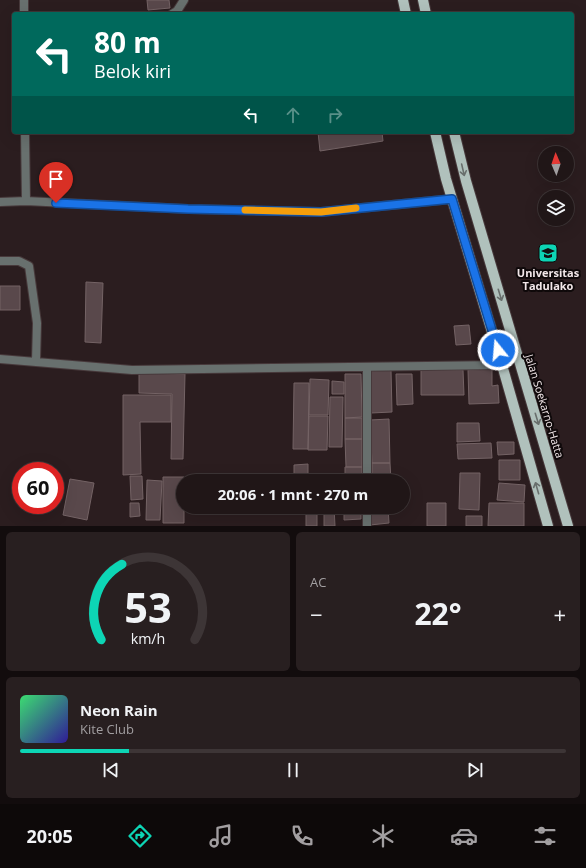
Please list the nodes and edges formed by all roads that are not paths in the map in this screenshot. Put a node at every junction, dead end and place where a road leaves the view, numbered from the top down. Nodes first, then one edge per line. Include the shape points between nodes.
1 (24, 0) edge
2 (184, 0) edge
3 (403, 0) edge
4 (423, 0) edge
5 (24, 12) edge
6 (175, 12) edge
7 (406, 12) edge
8 (426, 12) edge
9 (26, 134) edge
10 (436, 134) edge
11 (454, 134) edge
12 (452, 199) junction
13 (26, 201) junction
14 (0, 202) edge
15 (0, 261) edge
16 (0, 359) edge
17 (36, 361) junction
18 (502, 365) junction
19 (367, 367) junction
20 (367, 474) edge
21 (367, 514) edge
22 (367, 526) edge
23 (548, 526) edge
24 (568, 526) edge

1 - 5 street
2 - 6 street
3 - 7 main road
4 - 8 main road
9 - 13 street
10 - 12 main road
11 -> 24 main road, Jalan Soekarno-Hatta via 466,181
12 - 13 street via 321,212
12 - 18 main road
13 - 14 street
15 - 17 street via 19,261 29,266 37,323
16 - 17 street
17 - 19 street via 132,370
18 - 19 street
23 -> 18 main road
19 - 20 street
21 - 22 street

